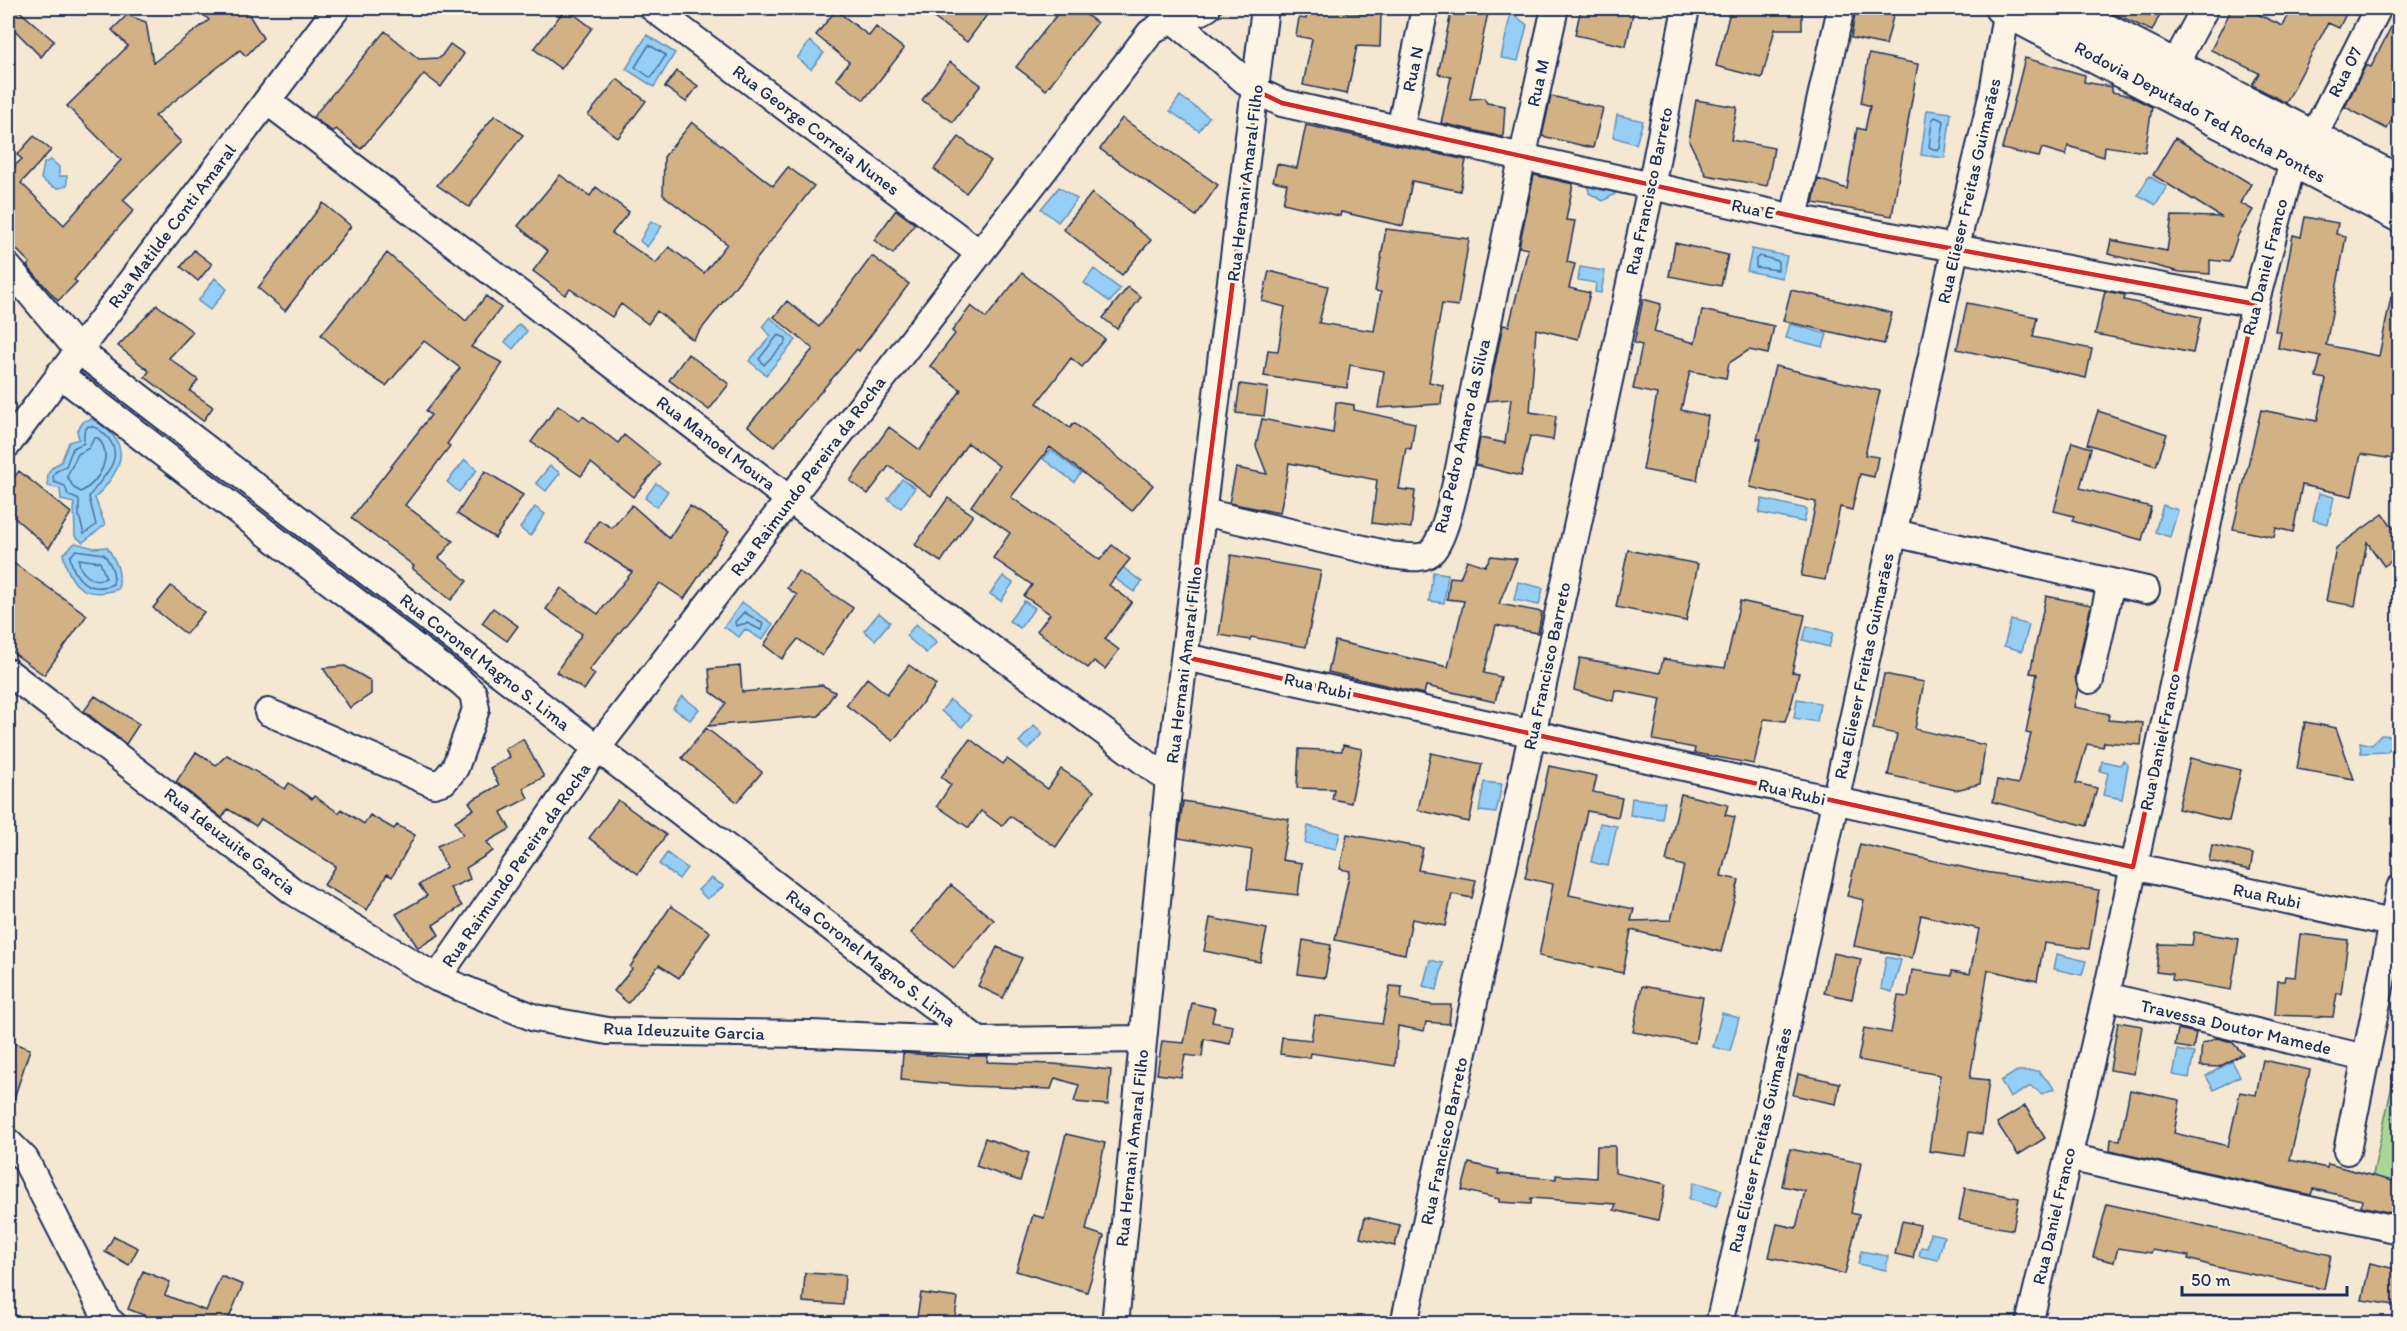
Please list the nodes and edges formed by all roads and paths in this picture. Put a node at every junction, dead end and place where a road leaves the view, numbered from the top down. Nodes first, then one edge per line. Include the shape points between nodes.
1 (337, 8) edge
2 (653, 8) edge
3 (1207, 8) edge
4 (1265, 8) edge
5 (1425, 8) edge
6 (1555, 8) edge
7 (1686, 8) edge
8 (1841, 8) edge
9 (2005, 8) edge
10 (2063, 8) edge
11 (2205, 8) edge
12 (2378, 8) edge
13 (1165, 13) edge
14 (2175, 64) junction
15 (1257, 91) junction
16 (267, 101) junction
17 (1400, 130) junction
18 (2313, 137) junction
19 (1521, 158) junction
20 (2293, 161) junction
21 (2400, 182) edge
22 (1651, 187) junction
23 (2400, 216) edge
24 (1794, 218) junction
25 (1955, 250) junction
26 (978, 252) junction
27 (8, 267) edge
28 (2255, 304) junction
29 (78, 350) junction
30 (59, 374) junction
31 (8, 444) edge
32 (789, 499) junction
33 (1203, 512) junction
34 (1894, 533) junction
35 (2111, 582) junction
36 (2146, 590) dead end
37 (1185, 657) junction
38 (8, 672) edge
39 (2090, 680) dead end
40 (268, 712) dead end
41 (1532, 734) junction
42 (597, 748) junction
43 (1169, 780) junction
44 (1834, 802) junction
45 (2133, 867) junction
46 (2400, 888) edge
47 (2396, 924) edge
48 (437, 978) junction
49 (2106, 996) junction
50 (1143, 1040) junction
51 (979, 1041) junction
52 (2365, 1058) junction
53 (8, 1142) edge
54 (2347, 1150) dead end
55 (2068, 1157) junction
56 (2400, 1230) edge
57 (112, 1323) edge
58 (1115, 1323) edge
59 (1404, 1323) edge
60 (1719, 1323) edge
61 (2029, 1323) edge

1 - 16 street, Rua Matilde Conti Amaral
2 - 26 street, Rua George Correia Nunes
3 - 13 street, Rua Raimundo Pereira da Rocha
4 - 15 street, Rua Hernani Amaral Filho
5 - 17 street, Rua N
6 - 19 street, Rua M
7 - 22 street, Rua Francisco Barreto
8 - 24 street
9 - 20 main road, Rodovia Deputado Ted Rocha Pontes
9 - 25 street, Rua Elieser Freitas Guimarães via 1993,93
10 - 14 main road, Rodovia Deputado Ted Rocha Pontes
11 - 14 street
12 - 18 street, Rua 07
13 - 15 street, Rua E
13 - 26 street, Rua Raimundo Pereira da Rocha
14 - 18 main road, Rodovia Deputado Ted Rocha Pontes
15 - 17 street, Rua E via 1282,103
15 - 33 street, Rua Hernani Amaral Filho
16 - 29 street, Rua Matilde Conti Amaral
16 - 32 street, Rua Manoel Moura
17 - 19 street, Rua E
18 - 21 main road, Rodovia Deputado Ted Rocha Pontes
19 - 22 street, Rua E
19 - 33 street, Rua Pedro Amaro da Silva via 1458,470 1443,529 1432,552 1420,558 1390,555
20 - 23 main road, Rodovia Deputado Ted Rocha Pontes
20 - 28 street, Rua Daniel Franco
22 - 24 street, Rua E
22 - 41 street, Rua Francisco Barreto
24 - 25 street, Rua E
25 - 28 street, Rua E
25 - 34 street, Rua Elieser Freitas Guimarães
26 - 32 street, Rua Raimundo Pereira da Rocha
27 - 29 street, Rua Coronel Magno S. Lima
28 - 45 street, Rua Daniel Franco
29 - 30 street, Rua Matilde Conti Amaral
29 - 42 street, Rua Coronel Magno S. Lima
30 - 31 street, Rua Matilde Conti Amaral
30 - 40 street via 460,682 473,693 476,709 455,768 444,782 434,784
32 - 42 street, Rua Raimundo Pereira da Rocha
32 - 43 street, Rua Manoel Moura
33 - 37 street, Rua Hernani Amaral Filho
34 - 35 street
34 - 44 street, Rua Elieser Freitas Guimarães
35 - 36 street
35 - 39 street
37 - 41 street, Rua Rubi
37 - 43 street, Rua Hernani Amaral Filho
38 - 48 street, Rua Ideuzuite Garcia via 294,892
41 - 44 street, Rua Rubi
41 - 59 street, Rua Francisco Barreto
42 - 48 street, Rua Raimundo Pereira da Rocha
42 - 51 street, Rua Coronel Magno S. Lima
43 - 50 street, Rua Hernani Amaral Filho
44 - 45 street, Rua Rubi
44 - 60 street, Rua Elieser Freitas Guimarães
45 - 47 street, Rua Rubi
45 - 49 street, Rua Daniel Franco
46 - 47 street
47 - 52 street
48 - 51 street, Rua Ideuzuite Garcia via 535,1018 608,1031
49 - 52 street, Travessa Doutor Mamede
49 - 55 street, Rua Daniel Franco
50 - 51 street, Rua Ideuzuite Garcia
50 - 58 street, Rua Hernani Amaral Filho
52 - 54 street
53 - 57 street via 25,1159
55 - 56 street
55 - 61 street, Rua Daniel Franco

